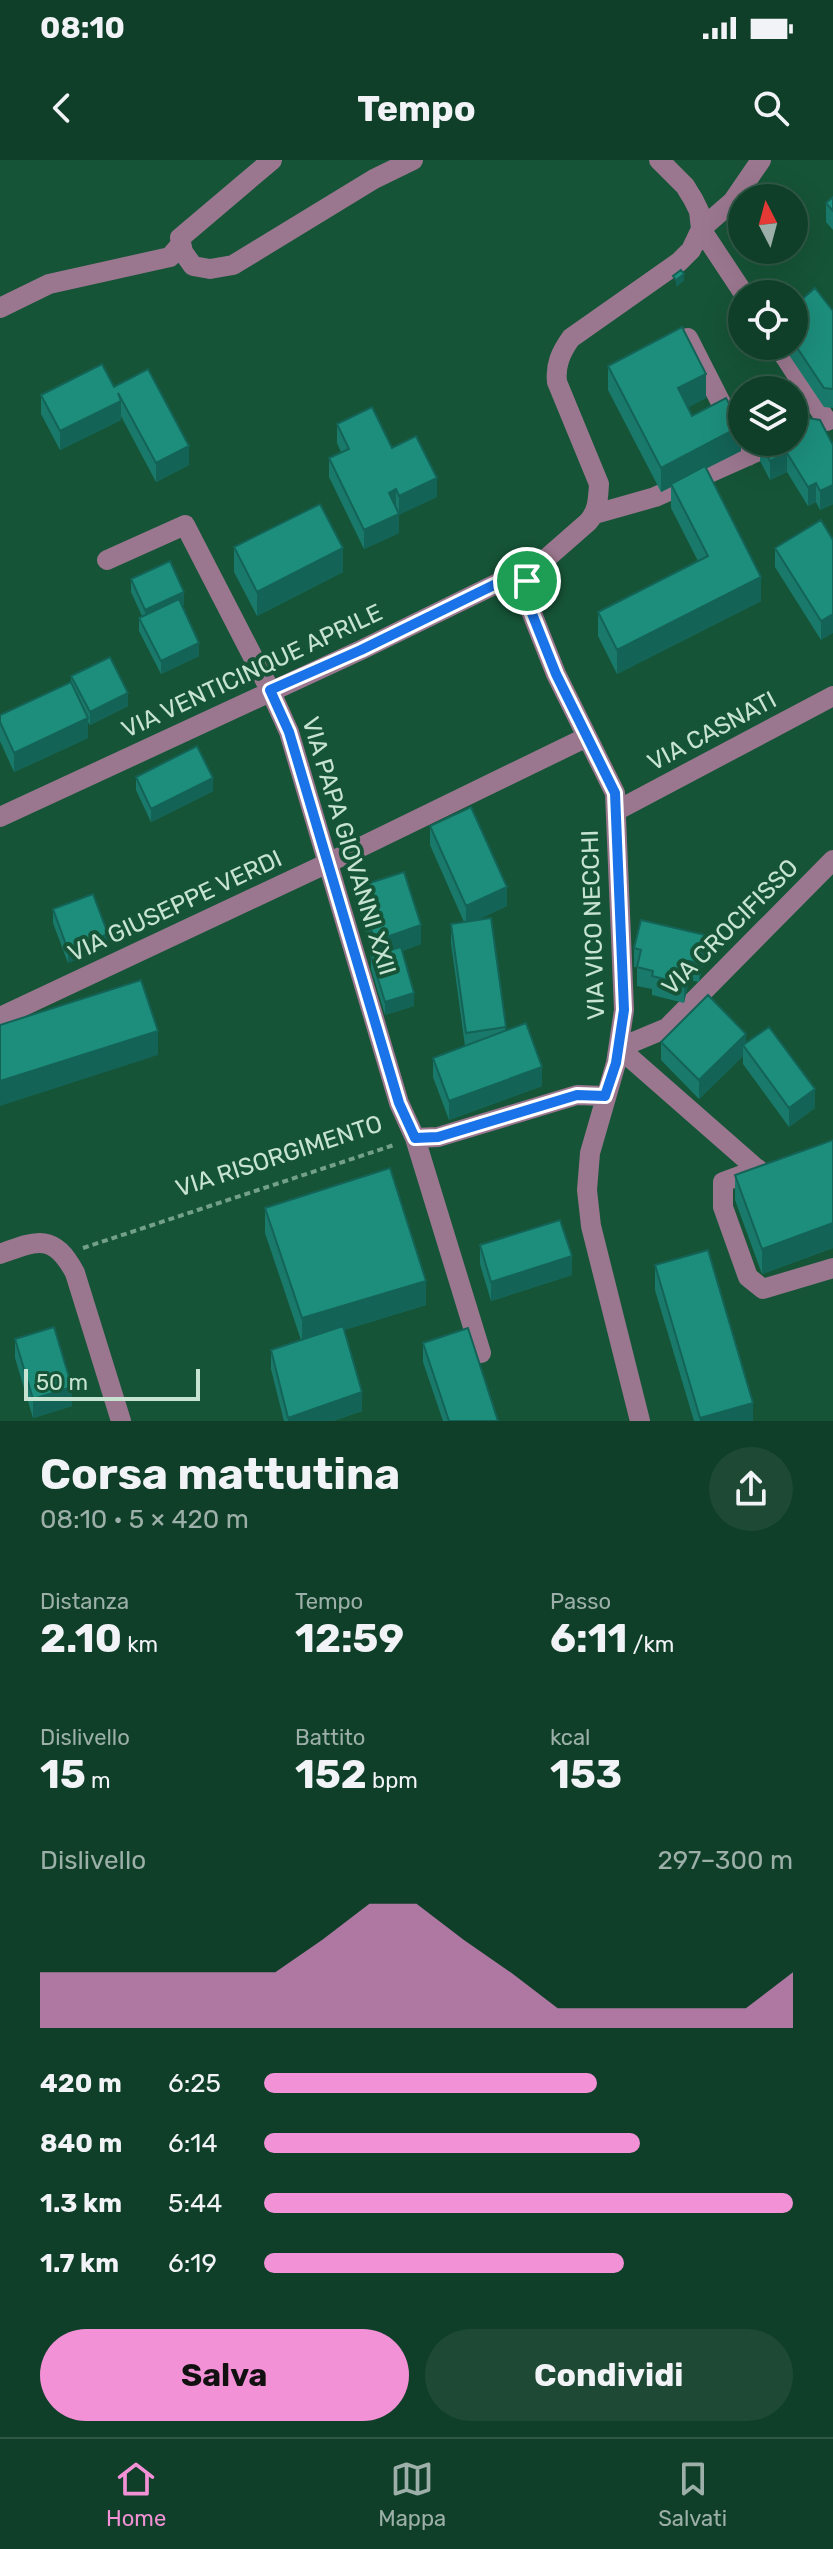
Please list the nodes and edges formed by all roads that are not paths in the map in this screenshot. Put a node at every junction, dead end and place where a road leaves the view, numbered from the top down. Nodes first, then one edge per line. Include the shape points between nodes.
1 (272, 160) edge
2 (413, 160) edge
3 (659, 160) edge
4 (761, 160) edge
5 (701, 229) junction
6 (181, 244) junction
7 (735, 280) edge
8 (0, 308) edge
9 (688, 338) edge
10 (788, 360) edge
11 (728, 417) edge
12 (830, 422) edge
13 (808, 429) edge
14 (748, 456) edge
15 (595, 514) junction
16 (107, 560) dead end
17 (527, 581) junction
18 (270, 690) junction
19 (833, 696) edge
20 (587, 737) junction
21 (616, 811) junction
22 (0, 817) edge
23 (833, 860) edge
24 (328, 863) junction
25 (0, 1017) edge
26 (619, 1048) junction
27 (605, 1096) junction
28 (415, 1138) junction
29 (783, 1160) edge
30 (757, 1169) junction
31 (0, 1254) edge
32 (833, 1268) edge
33 (481, 1353) dead end
34 (121, 1421) edge
35 (640, 1421) edge

1 - 6 street via 180,238
2 - 6 street via 233,265 193,266
3 - 5 street via 693,199
4 - 5 street via 726,210
5 - 7 street
5 - 15 street via 679,262 571,338 559,360 557,382 599,484
6 - 8 street via 170,257 49,284
9 - 11 street
10 - 12 street
12 - 13 street
14 - 15 street via 655,497
15 - 17 street
16 - 18 street, VIA PAPA GIOVANNI XXII via 185,525
17 - 18 street, VIA VENTICINQUE APRILE via 496,584
17 - 20 street, VIA VICO NECCHI via 527,601
18 - 22 street, VIA VENTICINQUE APRILE
18 - 24 street, VIA PAPA GIOVANNI XXII via 289,732
19 - 21 street, VIA CASNATI
20 - 21 street, VIA VICO NECCHI via 615,793
20 - 24 street, VIA GIUSEPPE VERDI
21 - 26 street, VIA VICO NECCHI via 624,1010
23 - 26 street, VIA CROCIFISSO via 667,1028
24 - 25 street, VIA GIUSEPPE VERDI
24 - 28 street, VIA PAPA GIOVANNI XXII via 399,1103
26 - 27 street, VIA VICO NECCHI
26 - 30 street
27 - 28 street, VIA RISORGIMENTO via 577,1095 438,1137
27 - 35 street, VIA VICO NECCHI via 587,1173 588,1210
28 - 33 street, VIA PAPA GIOVANNI XXII
29 - 30 street
30 - 32 street via 723,1182 723,1207 748,1277 763,1289
31 - 34 street via 39,1242 53,1244 65,1254

